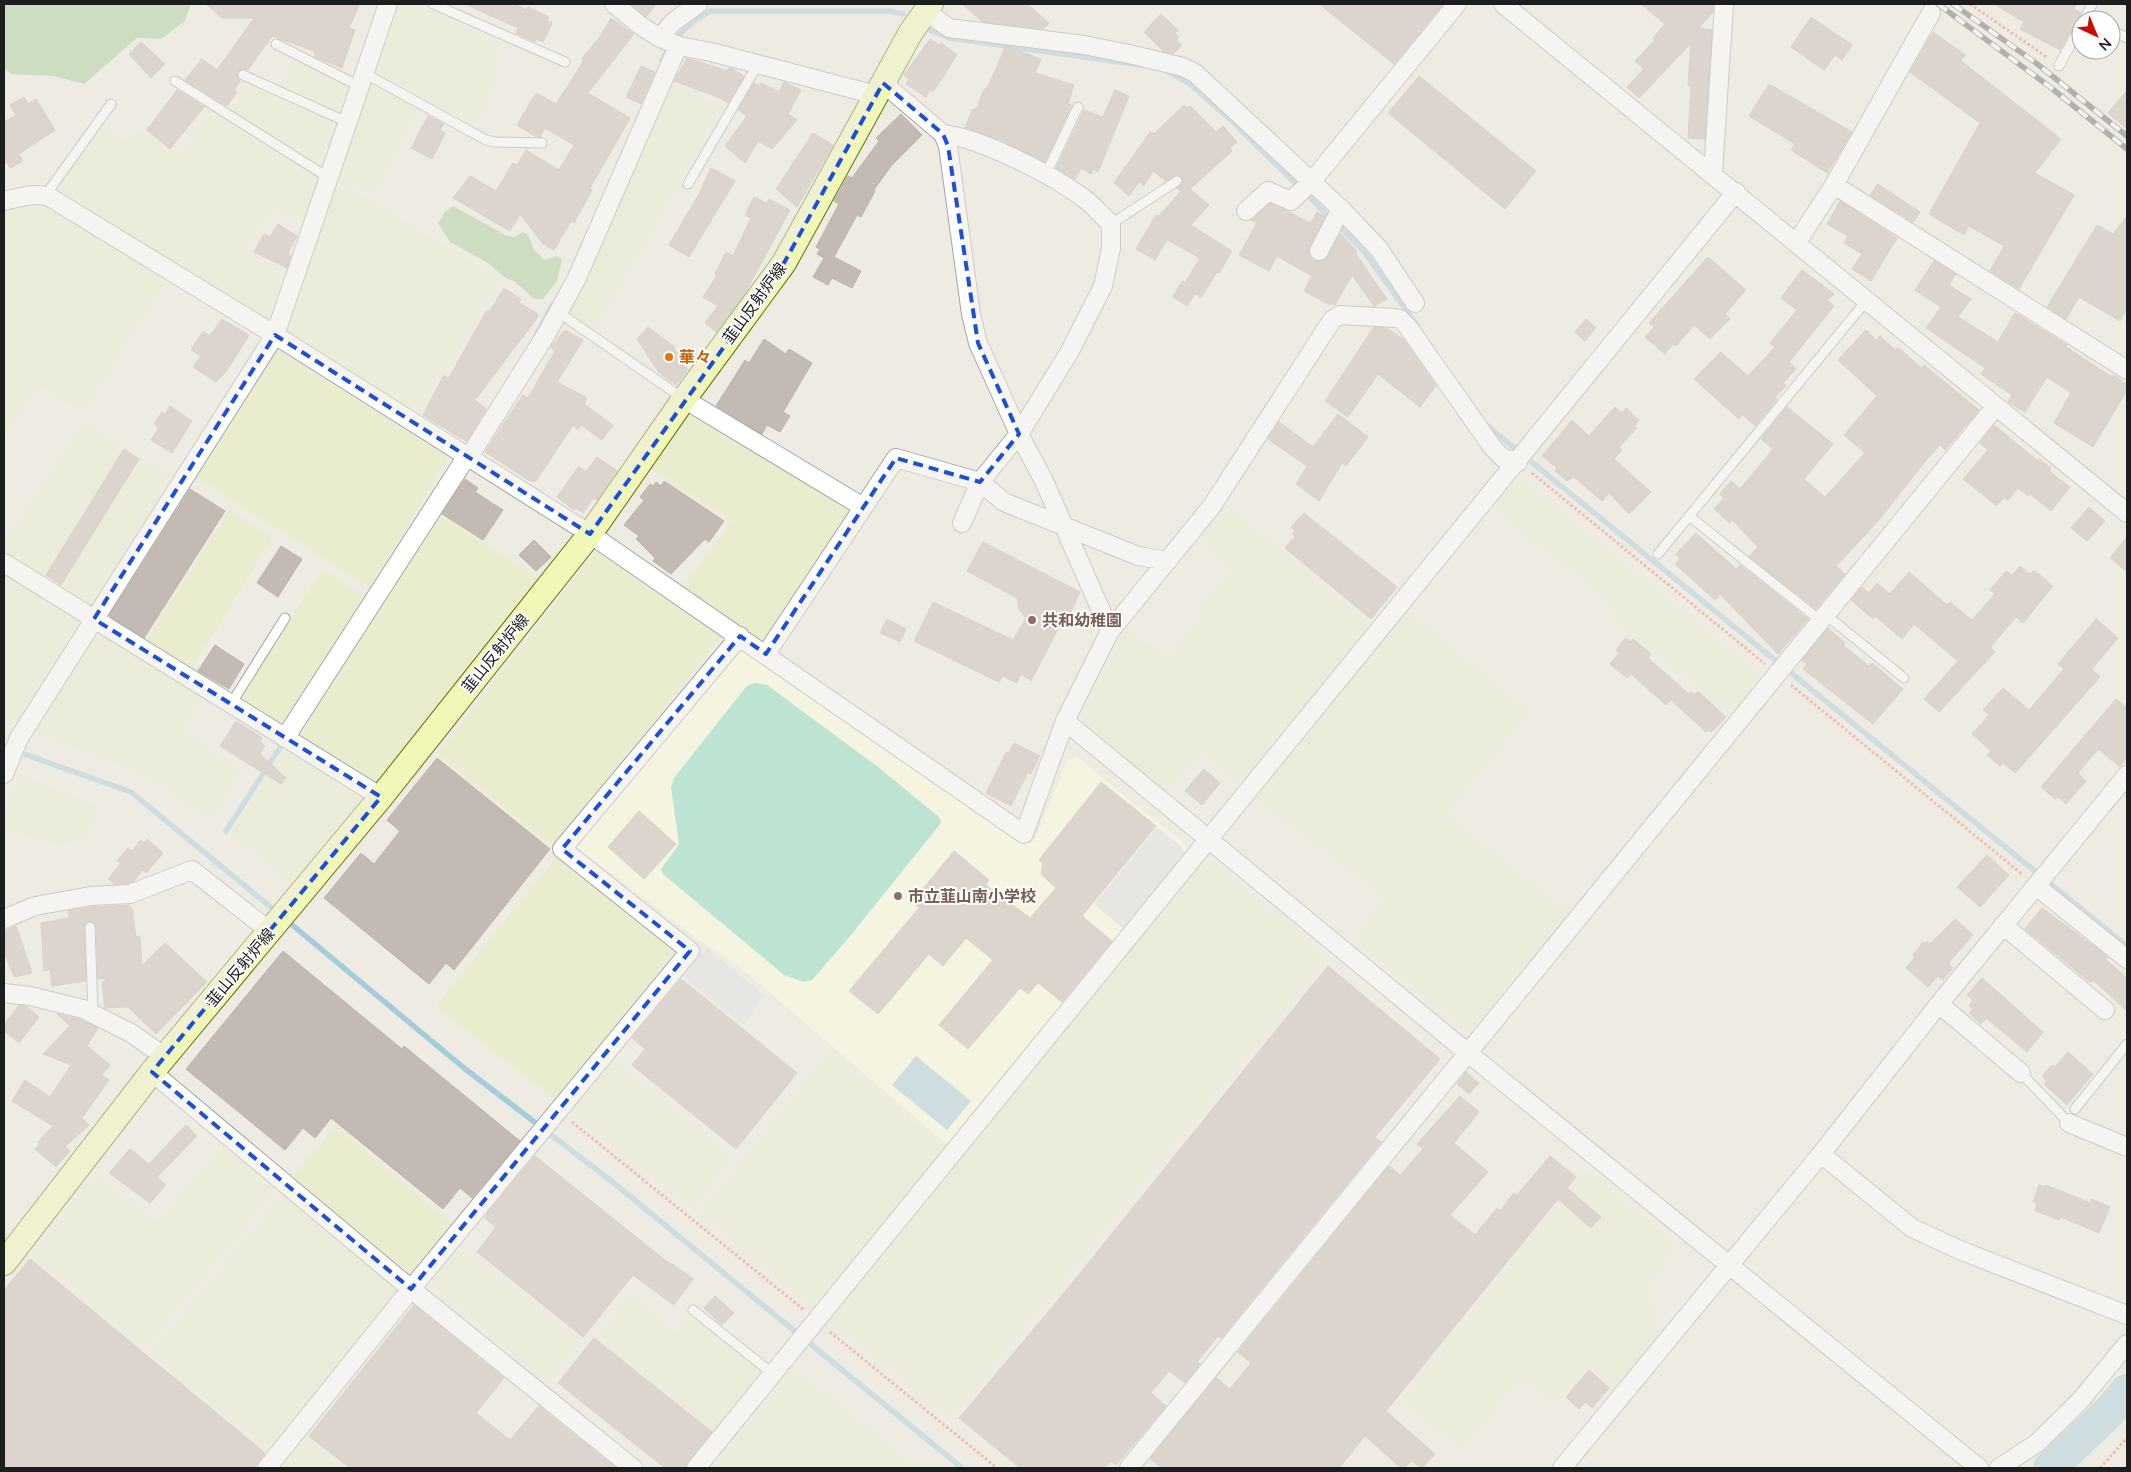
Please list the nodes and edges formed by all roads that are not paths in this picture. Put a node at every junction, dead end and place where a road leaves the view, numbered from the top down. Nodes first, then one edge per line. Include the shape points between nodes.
1 (388, 4) edge
2 (433, 4) edge
3 (614, 4) edge
4 (698, 4) edge
5 (1457, 4) edge
6 (1503, 4) edge
7 (1724, 4) edge
8 (928, 7) edge
9 (1931, 12) dead end
10 (660, 38) junction
11 (276, 44) dead end
12 (2071, 44) edge
13 (678, 46) junction
14 (565, 62) dead end
15 (758, 64) junction
16 (2059, 66) road end
17 (243, 75) dead end
18 (362, 79) junction
19 (175, 81) dead end
20 (880, 89) junction
21 (111, 104) dead end
22 (1078, 107) dead end
23 (346, 122) junction
24 (944, 134) junction
25 (542, 143) dead end
26 (1713, 173) junction
27 (1046, 174) junction
28 (329, 178) junction
29 (1177, 181) dead end
30 (688, 184) dead end
31 (1834, 185) junction
32 (1307, 187) junction
33 (1736, 192) junction
34 (46, 196) junction
35 (4, 201) edge
36 (1246, 211) dead end
37 (1338, 216) junction
38 (1110, 224) junction
39 (1797, 242) junction
40 (1319, 251) dead end
41 (1868, 300) junction
42 (1415, 303) dead end
43 (558, 312) junction
44 (275, 335) junction
45 (2127, 370) edge
46 (684, 399) junction
47 (1996, 406) junction
48 (1019, 434) junction
49 (468, 457) junction
50 (1521, 458) junction
51 (980, 482) junction
52 (863, 507) junction
53 (2127, 513) edge
54 (1689, 516) junction
55 (962, 523) dead end
56 (1065, 528) junction
57 (590, 534) junction
58 (1658, 554) dead end
59 (1168, 561) junction
60 (4, 563) edge
61 (285, 618) dead end
62 (1824, 618) junction
63 (94, 619) junction
64 (1110, 631) junction
65 (740, 636) junction
66 (766, 654) junction
67 (1904, 678) dead end
68 (231, 704) junction
69 (1065, 721) junction
70 (285, 738) junction
71 (6, 768) edge
72 (2127, 775) edge
73 (381, 796) junction
74 (1208, 840) junction
75 (2036, 886) junction
76 (4, 919) edge
77 (2004, 926) junction
78 (90, 927) dead end
79 (270, 932) junction
80 (2127, 960) edge
81 (4, 993) edge
82 (1939, 1004) junction
83 (2105, 1010) dead end
84 (93, 1014) junction
85 (2127, 1044) edge
86 (1468, 1053) junction
87 (158, 1064) junction
88 (2022, 1073) joint
89 (2072, 1116) junction
90 (2127, 1147) edge
91 (1821, 1154) junction
92 (4, 1262) edge
93 (1728, 1264) junction
94 (411, 1288) junction
95 (694, 1310) dead end
96 (2127, 1315) edge
97 (2127, 1344) edge
98 (773, 1374) junction
99 (267, 1468) edge
100 (633, 1468) edge
101 (696, 1468) edge
102 (1129, 1468) edge
103 (1562, 1468) edge
104 (1979, 1468) edge
105 (1999, 1468) edge

1 - 18 street
2 - 14 lane
3 - 10 street
4 - 10 street via 672,23
5 - 32 street
6 - 26 street
7 - 26 street
8 - 20 main road, 韮山反射炉線
8 - 32 street via 949,28 1084,45 1190,70 1202,77
9 - 31 street
10 - 13 street
11 - 18 lane
12 - 16 lane
13 - 15 street
13 - 43 street via 578,278
15 - 20 street
15 - 30 lane
17 - 23 lane
18 - 23 street
18 - 25 lane via 486,140
19 - 28 lane
20 - 24 street
20 - 46 main road, 韮山反射炉線 via 784,263
21 - 34 lane
22 - 27 lane
23 - 28 street
24 - 27 street via 986,147
24 - 48 street via 978,343
26 - 33 street
27 - 38 street via 1086,200
28 - 44 street
29 - 38 lane
31 - 39 street
31 - 45 street
32 - 36 street via 1291,201 1268,191
32 - 37 street
33 - 39 street
33 - 50 street
34 - 35 street
34 - 44 street
37 - 40 street
37 - 42 street via 1379,249
38 - 48 street via 1111,248 1103,286 1070,352
39 - 41 street
41 - 47 street
41 - 54 lane
43 - 46 lane
43 - 49 street
44 - 49 street
44 - 63 street
46 - 52 street
46 - 57 main road, 韮山反射炉線
47 - 53 street
47 - 62 street
48 - 51 street
48 - 56 street
49 - 57 street
49 - 70 street
50 - 59 street via 1503,458 1493,448 1400,319 1340,315 1332,320 1212,506
50 - 74 street
51 - 52 street via 896,458
51 - 55 street
51 - 56 street via 1004,502
52 - 66 street
54 - 58 lane
54 - 62 lane
56 - 59 street via 1138,556
56 - 64 street
57 - 65 street
57 - 73 main road, 韮山反射炉線
59 - 64 street
60 - 63 street
61 - 68 lane
62 - 67 lane
62 - 86 street
63 - 68 street
63 - 71 street via 19,738
64 - 69 street
65 - 66 street
65 - 94 street via 562,849 690,951
66 - 69 street via 1024,834
68 - 70 street
69 - 74 street
70 - 73 street
72 - 75 street
73 - 79 main road, 韮山反射炉線
74 - 86 street
74 - 98 street
75 - 77 street
75 - 80 street
76 - 79 street via 35,906 91,896 130,894 192,870
77 - 82 street
77 - 83 street
78 - 84 lane
79 - 87 main road, 韮山反射炉線
81 - 84 street via 30,996
82 - 88 street
82 - 91 street
84 - 87 street via 130,1033
85 - 89 lane
86 - 93 street
86 - 102 street
87 - 92 main road, 韮山反射炉線
87 - 94 street
88 - 89 lane
89 - 90 street
91 - 93 street
91 - 96 street via 1912,1228 1962,1251
93 - 103 street
93 - 104 street
94 - 99 street
94 - 100 street
95 - 98 lane
97 - 105 street via 2079,1402 2044,1436
98 - 101 street

